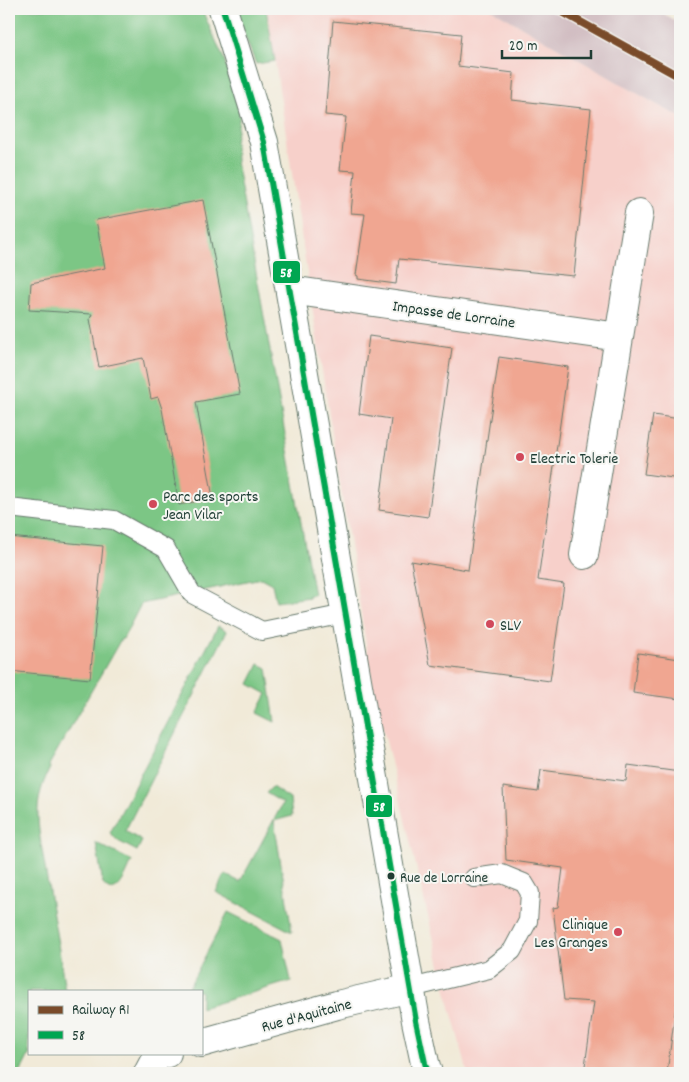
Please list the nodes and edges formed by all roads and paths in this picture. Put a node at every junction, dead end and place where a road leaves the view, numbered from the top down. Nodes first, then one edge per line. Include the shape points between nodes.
1 (223, 9) edge
2 (639, 213) dead end
3 (290, 290) junction
4 (619, 337) junction
5 (9, 508) edge
6 (584, 555) dead end
7 (345, 614) junction
8 (474, 878) dead end
9 (410, 988) junction
10 (202, 1044) edge
11 (164, 1054) edge
12 (148, 1073) edge
13 (428, 1073) edge

1 - 3 street via 264,142
2 - 4 street
3 - 4 street, Impasse de Lorraine
3 - 7 street
4 - 6 street
5 - 7 lane via 114,520 166,549 192,594 262,631
7 - 9 street
8 - 9 lane via 502,874 524,883 530,893 528,920 512,951 489,969
9 - 10 street, Rue d'Aquitaine
9 - 13 street
11 - 12 street via 157,1056

